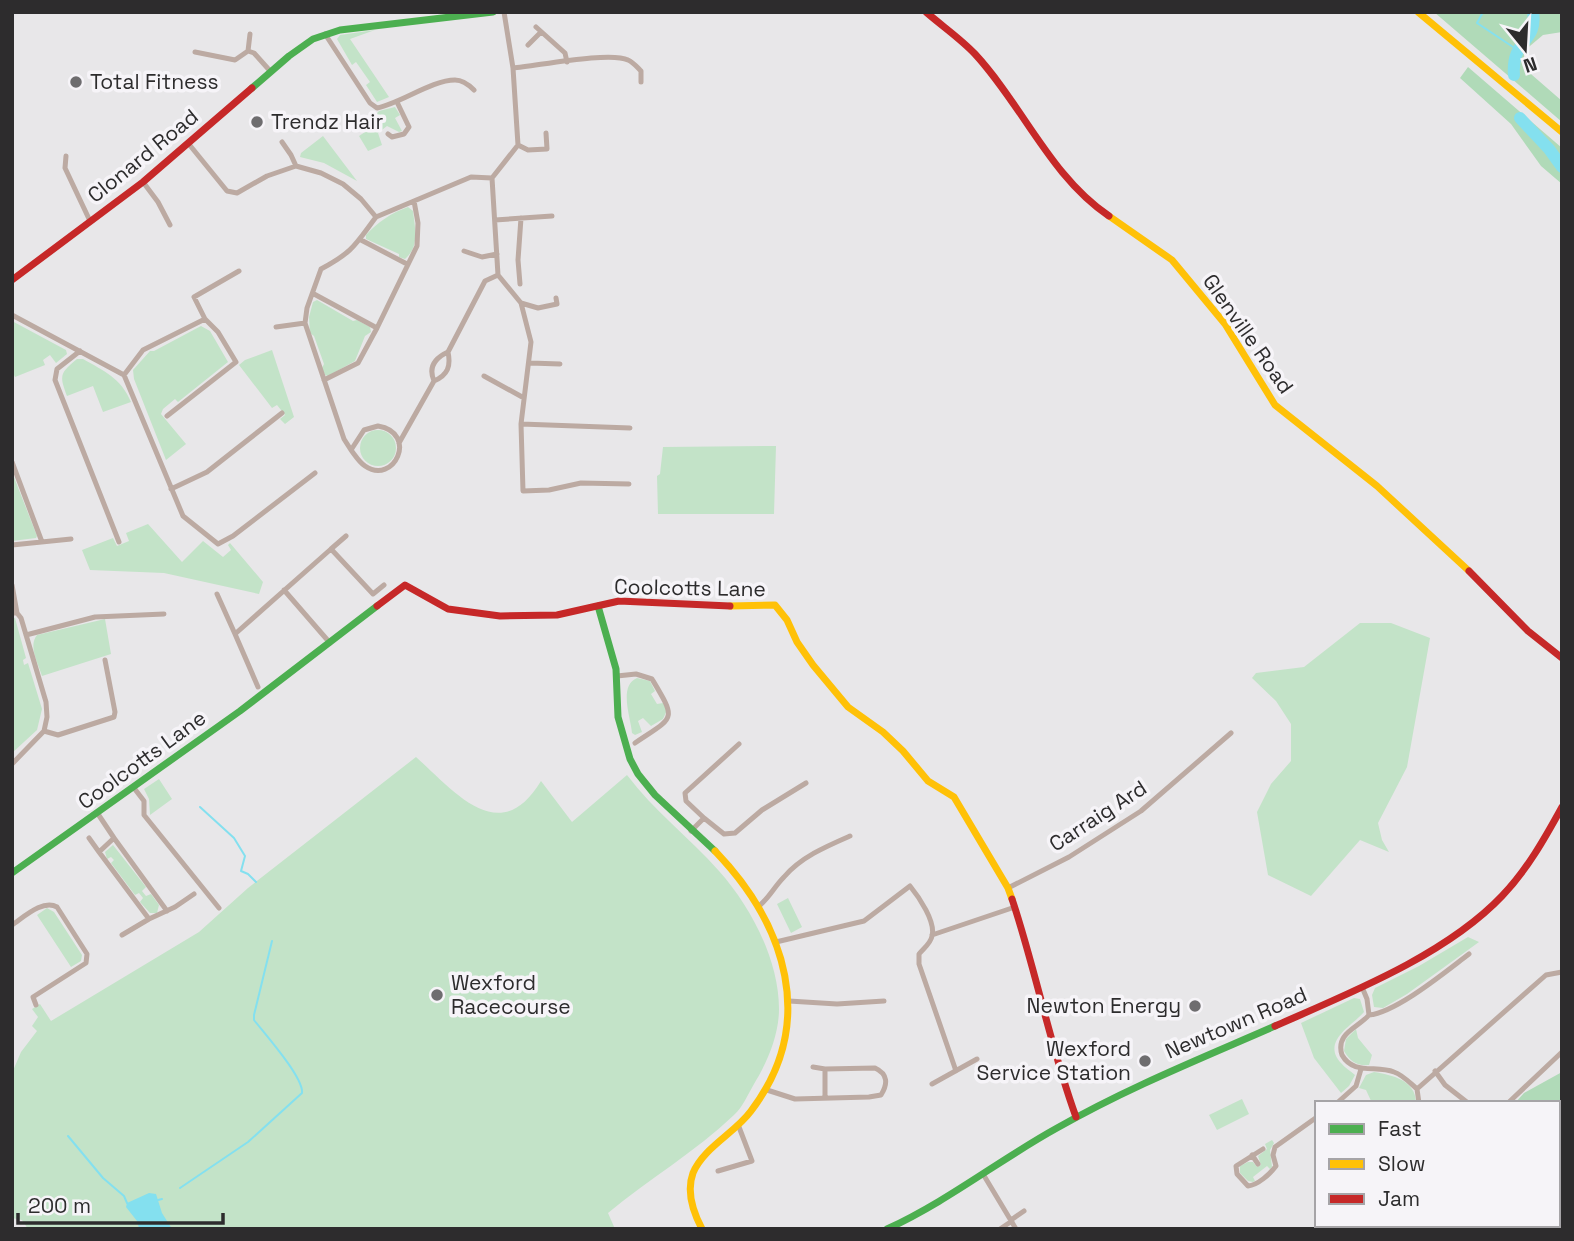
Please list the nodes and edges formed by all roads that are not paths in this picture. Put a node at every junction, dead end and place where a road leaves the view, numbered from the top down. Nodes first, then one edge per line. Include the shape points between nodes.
1 (493, 12) edge
2 (504, 12) edge
3 (926, 12) edge
4 (1418, 12) edge
5 (250, 34) dead end
6 (325, 34) junction
7 (528, 45) dead end
8 (248, 51) junction
9 (195, 52) dead end
10 (567, 62) junction
11 (513, 68) junction
12 (271, 72) junction
13 (641, 82) dead end
14 (474, 90) dead end
15 (397, 102) junction
16 (1562, 132) edge
17 (546, 133) dead end
18 (388, 134) dead end
19 (282, 142) dead end
20 (188, 143) junction
21 (518, 145) junction
22 (65, 156) dead end
23 (296, 166) junction
24 (492, 178) junction
25 (143, 182) junction
26 (414, 201) junction
27 (552, 216) dead end
28 (376, 217) junction
29 (521, 218) junction
30 (495, 220) junction
31 (90, 221) junction
32 (170, 225) dead end
33 (361, 240) junction
34 (464, 251) dead end
35 (497, 254) junction
36 (407, 264) junction
37 (239, 271) dead end
38 (498, 275) junction
39 (12, 280) edge
40 (520, 284) dead end
41 (314, 294) junction
42 (556, 298) dead end
43 (521, 303) junction
44 (12, 316) edge
45 (205, 319) junction
46 (304, 323) junction
47 (276, 327) dead end
48 (377, 328) junction
49 (80, 351) junction
50 (448, 352) junction
51 (530, 363) junction
52 (560, 365) dead end
53 (124, 375) junction
54 (484, 376) dead end
55 (324, 380) junction
56 (433, 381) junction
57 (524, 398) junction
58 (282, 413) dead end
59 (167, 416) dead end
60 (521, 424) junction
61 (630, 428) dead end
62 (399, 443) junction
63 (351, 450) junction
64 (12, 462) edge
65 (315, 473) dead end
66 (629, 484) dead end
67 (171, 489) junction
68 (346, 536) dead end
69 (71, 539) dead end
70 (42, 542) junction
71 (119, 542) dead end
72 (12, 545) edge
73 (331, 550) junction
74 (384, 585) dead end
75 (12, 586) edge
76 (284, 590) junction
77 (217, 594) dead end
78 (598, 606) junction
79 (15, 613) edge
80 (164, 614) dead end
81 (235, 634) junction
82 (26, 635) junction
83 (330, 643) junction
84 (1562, 658) edge
85 (105, 660) dead end
86 (617, 676) junction
87 (258, 687) dead end
88 (44, 731) junction
89 (1231, 733) dead end
90 (635, 743) dead end
91 (739, 744) dead end
92 (12, 764) edge
93 (806, 783) dead end
94 (134, 788) junction
95 (1562, 807) edge
96 (97, 814) junction
97 (705, 818) junction
98 (691, 831) junction
99 (850, 836) dead end
100 (89, 838) dead end
101 (114, 838) junction
102 (99, 852) junction
103 (13, 869) edge
104 (1007, 888) junction
105 (194, 894) dead end
106 (758, 906) junction
107 (1015, 907) junction
108 (219, 908) dead end
109 (167, 911) junction
110 (149, 919) junction
111 (12, 925) edge
112 (122, 935) dead end
113 (933, 935) junction
114 (776, 942) junction
115 (1469, 954) dead end
116 (1562, 972) edge
117 (1362, 986) junction
118 (789, 1001) junction
119 (884, 1001) dead end
120 (36, 1004) dead end
121 (1369, 1015) junction
122 (1562, 1052) edge
123 (977, 1059) dead end
124 (813, 1067) dead end
125 (825, 1069) junction
126 (1361, 1069) junction
127 (956, 1071) junction
128 (1435, 1071) junction
129 (932, 1084) dead end
130 (1417, 1089) junction
131 (767, 1090) junction
132 (825, 1097) junction
133 (1339, 1101) edge
134 (1419, 1101) edge
135 (1465, 1101) edge
136 (1510, 1101) edge
137 (1076, 1117) junction
138 (1315, 1118) edge
139 (739, 1127) junction
140 (1263, 1149) dead end
141 (1252, 1155) junction
142 (752, 1161) junction
143 (1258, 1164) dead end
144 (755, 1170) dead end
145 (718, 1171) dead end
146 (982, 1174) junction
147 (1024, 1211) dead end
148 (1011, 1221) junction
149 (702, 1229) edge
150 (887, 1229) edge
151 (1000, 1229) edge
152 (1016, 1229) edge

1 - 6 main road, Clonard Road
2 - 11 street
3 - 84 main road, Glenville Road via 975,54 1068,181 1094,206 1169,258 1188,279 1225,324 1275,405 1377,486
4 - 16 main road
5 - 8 street
6 - 12 main road, Clonard Road via 313,38
6 - 15 street via 370,103 377,108
7 - 10 street via 539,29 565,53
8 - 9 street via 236,63
8 - 12 street
10 - 11 street
10 - 13 street via 620,57 631,60 640,71
11 - 21 street
12 - 20 main road, Clonard Road
14 - 15 street via 455,80
15 - 18 street via 409,127 392,138
17 - 21 street via 547,149 528,150
19 - 23 street
20 - 23 street via 227,191 237,193
20 - 25 main road, Clonard Road
21 - 24 street
22 - 31 street via 65,168
23 - 28 street via 343,184
24 - 26 street via 471,177
24 - 30 street
25 - 31 main road, Clonard Road
25 - 32 street
26 - 28 street
26 - 36 street via 419,240
27 - 29 street
28 - 33 street
29 - 30 street
29 - 40 street
30 - 35 street
31 - 39 main road, Clonard Road
33 - 36 street
33 - 41 street via 346,256 321,270
34 - 35 street via 482,257
35 - 38 street
36 - 48 street
37 - 45 street via 194,297
38 - 43 street
38 - 50 street via 485,281
41 - 46 street
41 - 48 street
42 - 43 street via 557,304 538,308
43 - 51 street via 531,342
44 - 49 street
45 - 53 street via 143,350
45 - 59 street via 236,362
46 - 47 street
46 - 55 street
48 - 55 street via 358,363
49 - 53 street
49 - 71 street via 57,369 55,380
50 - 56 street via 447,370
50 - 56 street via 433,364
51 - 52 street
51 - 57 street
53 - 67 street
54 - 57 street
55 - 63 street
56 - 62 street
57 - 60 street
58 - 67 street via 207,472
60 - 61 street
60 - 66 street via 523,491 580,483
62 - 63 street via 391,431 378,426 365,430
62 - 63 street via 394,463 381,470 366,468
64 - 70 street
65 - 67 street via 218,544 183,516
68 - 73 street
69 - 70 street
70 - 72 street
73 - 74 street via 373,594
73 - 76 street
75 - 79 street
76 - 81 street
76 - 83 street
77 - 81 street
78 - 83 main road, Coolcotts Lane via 557,615 500,616 448,609 405,585
78 - 86 main road
78 - 104 main road, Coolcotts Lane via 619,601 775,605 813,666 848,707 883,732 928,781 954,797
79 - 82 street
80 - 82 street via 95,617
81 - 87 street
82 - 88 street via 46,702
83 - 94 main road, Coolcotts Lane
85 - 88 street via 114,717 58,735
86 - 90 street via 636,674 652,679 670,709 665,723
86 - 98 main road via 617,711 637,772 662,805
88 - 92 street
89 - 104 street, Carraig Ard via 1141,811 1069,857
91 - 97 street via 685,793 686,801
93 - 97 street via 735,832 724,834
94 - 96 main road, Coolcotts Lane
94 - 108 street via 144,801 144,815
95 - 117 main road, Newtown Road via 1525,870 1491,907 1450,939
96 - 101 street
96 - 103 main road, Coolcotts Lane
97 - 98 street
98 - 106 main road via 727,864
99 - 106 street via 817,850 784,876
100 - 102 street
101 - 102 street
101 - 109 street
102 - 110 street
104 - 107 main road, Coolcotts Lane
105 - 109 street
106 - 114 main road
107 - 113 street
107 - 137 main road, Coolcotts Lane via 1058,1068
109 - 110 street
110 - 112 street
111 - 120 street via 44,904 52,904 87,954 86,963 33,997
113 - 114 street via 922,900 910,886 864,922
113 - 127 street via 919,954 919,964
114 - 118 main road
115 - 121 street via 1401,1002
116 - 128 street via 1546,975
117 - 121 street
117 - 137 main road, Newtown Road
118 - 119 street
118 - 131 main road via 785,1046
121 - 126 street via 1341,1043 1344,1059
122 - 136 street
123 - 127 street
124 - 125 street
125 - 132 street
125 - 132 street via 875,1068 886,1078 881,1094
126 - 130 street via 1394,1072
126 - 133 street via 1356,1086
127 - 129 street
128 - 130 street
128 - 135 street via 1444,1085
130 - 134 street
131 - 132 street via 795,1099
131 - 139 main road
137 - 146 main road, Newtown Road
138 - 141 street via 1275,1147 1276,1166 1248,1186 1235,1170
139 - 142 street
139 - 149 main road via 704,1156 695,1170 690,1200
140 - 141 street
141 - 143 street
142 - 144 street
142 - 145 street
146 - 148 street
146 - 150 main road, Newtown Road via 932,1208
147 - 148 street
148 - 151 street
148 - 152 street

